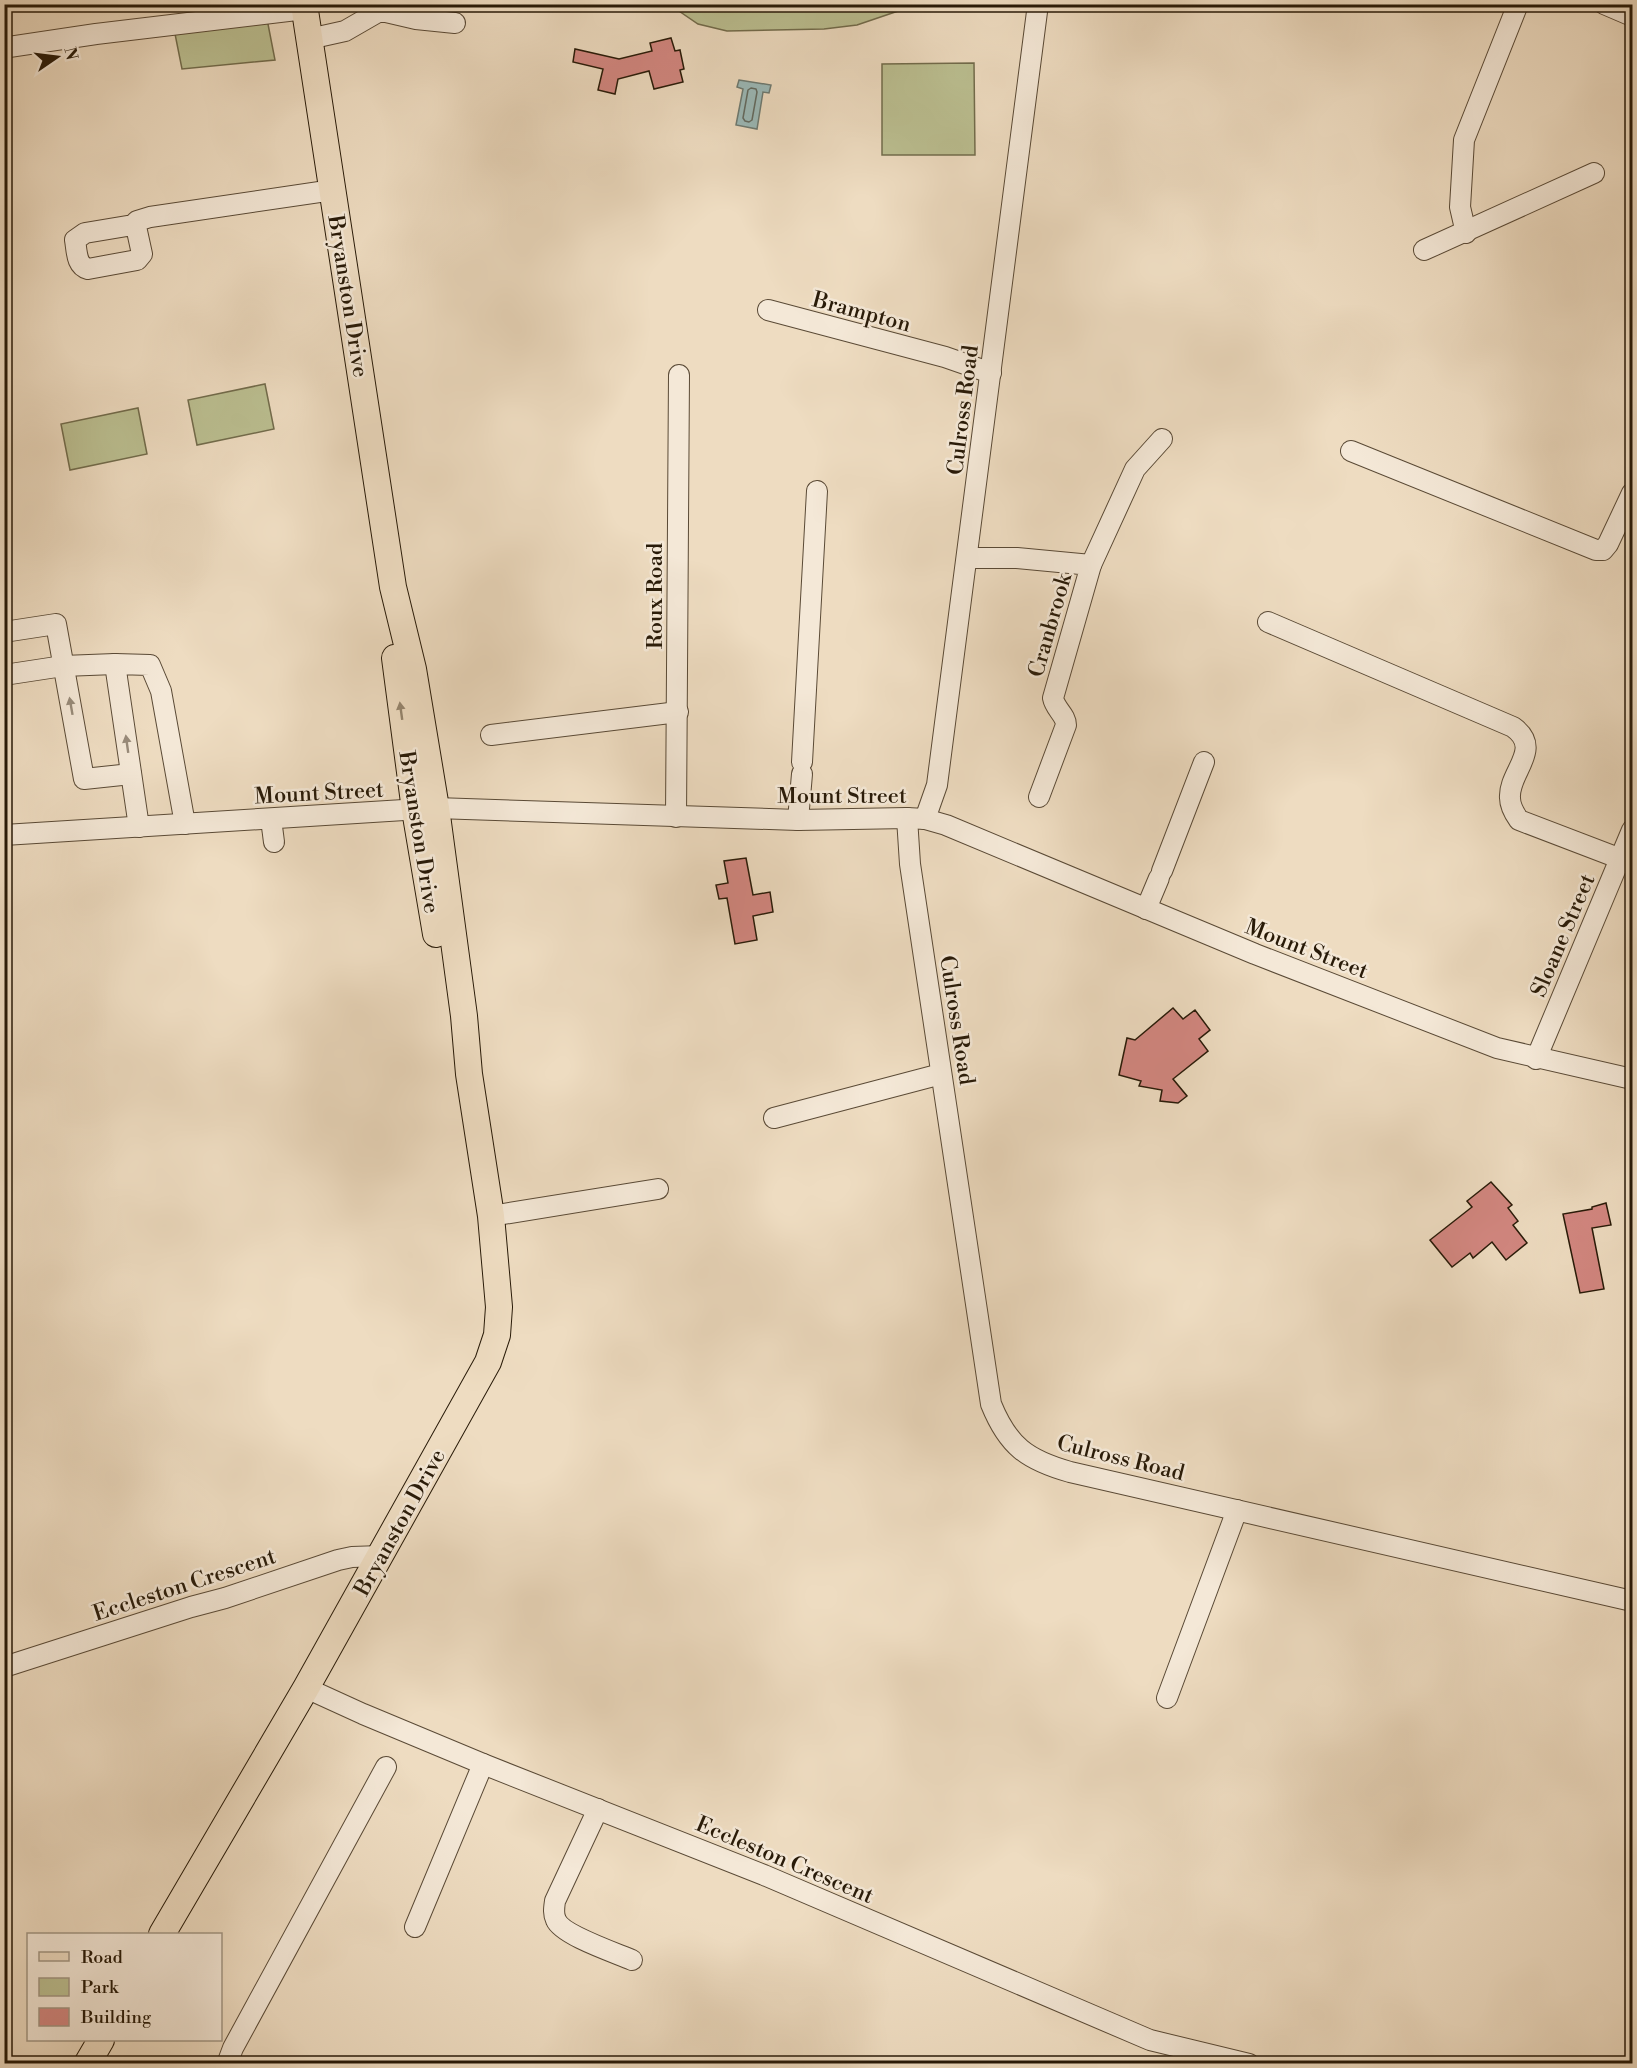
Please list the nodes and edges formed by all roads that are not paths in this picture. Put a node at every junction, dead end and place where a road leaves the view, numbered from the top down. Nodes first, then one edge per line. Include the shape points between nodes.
1 (1038, 4) edge
2 (1518, 4) edge
3 (1604, 4) edge
4 (304, 7) edge
5 (1632, 16) edge
6 (455, 23) dead end
7 (309, 39) junction
8 (9, 47) dead end
9 (1594, 173) dead end
10 (333, 190) junction
11 (133, 225) dead end
12 (1466, 233) junction
13 (1424, 250) dead end
14 (768, 310) dead end
15 (991, 373) junction
16 (679, 375) dead end
17 (1162, 439) dead end
18 (1351, 451) dead end
19 (817, 491) dead end
20 (1632, 493) edge
21 (967, 558) junction
22 (1091, 565) junction
23 (1268, 622) dead end
24 (4, 632) edge
25 (115, 664) junction
26 (63, 666) junction
27 (4, 675) edge
28 (678, 712) junction
29 (491, 735) dead end
30 (1204, 762) dead end
31 (131, 774) junction
32 (1039, 797) dead end
33 (426, 809) junction
34 (676, 817) junction
35 (271, 819) junction
36 (916, 819) junction
37 (798, 820) junction
38 (185, 824) junction
39 (139, 827) junction
40 (1632, 830) edge
41 (4, 835) edge
42 (274, 842) dead end
43 (1621, 859) junction
44 (1146, 909) junction
45 (1536, 1059) junction
46 (941, 1074) junction
47 (1632, 1079) edge
48 (774, 1118) dead end
49 (657, 1189) dead end
50 (491, 1216) junction
51 (1237, 1510) junction
52 (381, 1556) junction
53 (1632, 1601) edge
54 (4, 1666) edge
55 (306, 1688) junction
56 (1167, 1698) dead end
57 (483, 1764) junction
58 (386, 1767) dead end
59 (598, 1809) junction
60 (415, 1927) dead end
61 (163, 1933) edge
62 (632, 1960) dead end
63 (99, 2041) edge
64 (87, 2064) edge
65 (227, 2064) edge
66 (1249, 2064) edge

1 - 15 street, Culross Road
2 - 12 street via 1464,140 1460,200
3 - 5 street
4 - 7 main road, Bryanston Drive
4 - 8 street
6 - 7 street via 378,12 345,31
7 - 10 main road, Bryanston Drive
9 - 12 street
10 - 11 street via 150,217
10 - 33 main road, Bryanston Drive via 393,587 413,669
12 - 13 street
14 - 15 street, Brampton
15 - 21 street, Culross Road
16 - 28 street, Roux Road
17 - 22 street, Cranbrook via 1135,469
18 - 20 street via 1596,550 1603,550 1608,544
19 - 37 street
21 - 22 street, Cranbrook
21 - 36 street, Culross Road via 937,785
22 - 32 street, Cranbrook via 1053,698 1066,725
23 - 43 street via 1513,727 1522,734 1526,745 1509,796 1519,820
24 - 26 street via 56,624
25 - 26 street
31 -> 25 street
25 - 38 street via 150,665 162,691
26 - 27 street
31 -> 26 street via 84,778
28 - 29 street
28 - 34 street, Roux Road
30 - 44 street
31 - 39 street
33 - 34 street, Mount Street
33 - 35 street, Mount Street
33 - 50 main road, Bryanston Drive via 451,1018 469,1074
34 - 37 street, Mount Street
35 - 38 street, Mount Street
35 - 42 street
36 - 37 street, Mount Street
36 - 44 street, Mount Street via 946,825
36 - 46 street, Culross Road via 910,864
38 - 39 street, Mount Street
39 - 41 street, Mount Street
40 - 43 street, Sloane Street
43 - 45 street, Sloane Street
44 - 45 street, Mount Street via 1497,1048
45 - 47 street, Mount Street
46 - 48 street
46 - 51 street, Culross Road via 991,1404 999,1423 1011,1440 1047,1465
49 - 50 street
50 - 52 main road, Bryanston Drive via 499,1307 497,1335 488,1362
51 - 53 street, Culross Road
51 - 56 street
52 - 54 street, Eccleston Crescent via 338,1560
52 - 55 main road, Bryanston Drive
55 - 57 street, Eccleston Crescent
55 - 61 main road, Bryanston Drive
57 - 59 street, Eccleston Crescent
57 - 60 street
58 - 65 street
59 - 62 street via 555,1901 556,1921 564,1931
59 - 66 street, Eccleston Crescent via 764,1875 1150,2040
63 - 64 main road

